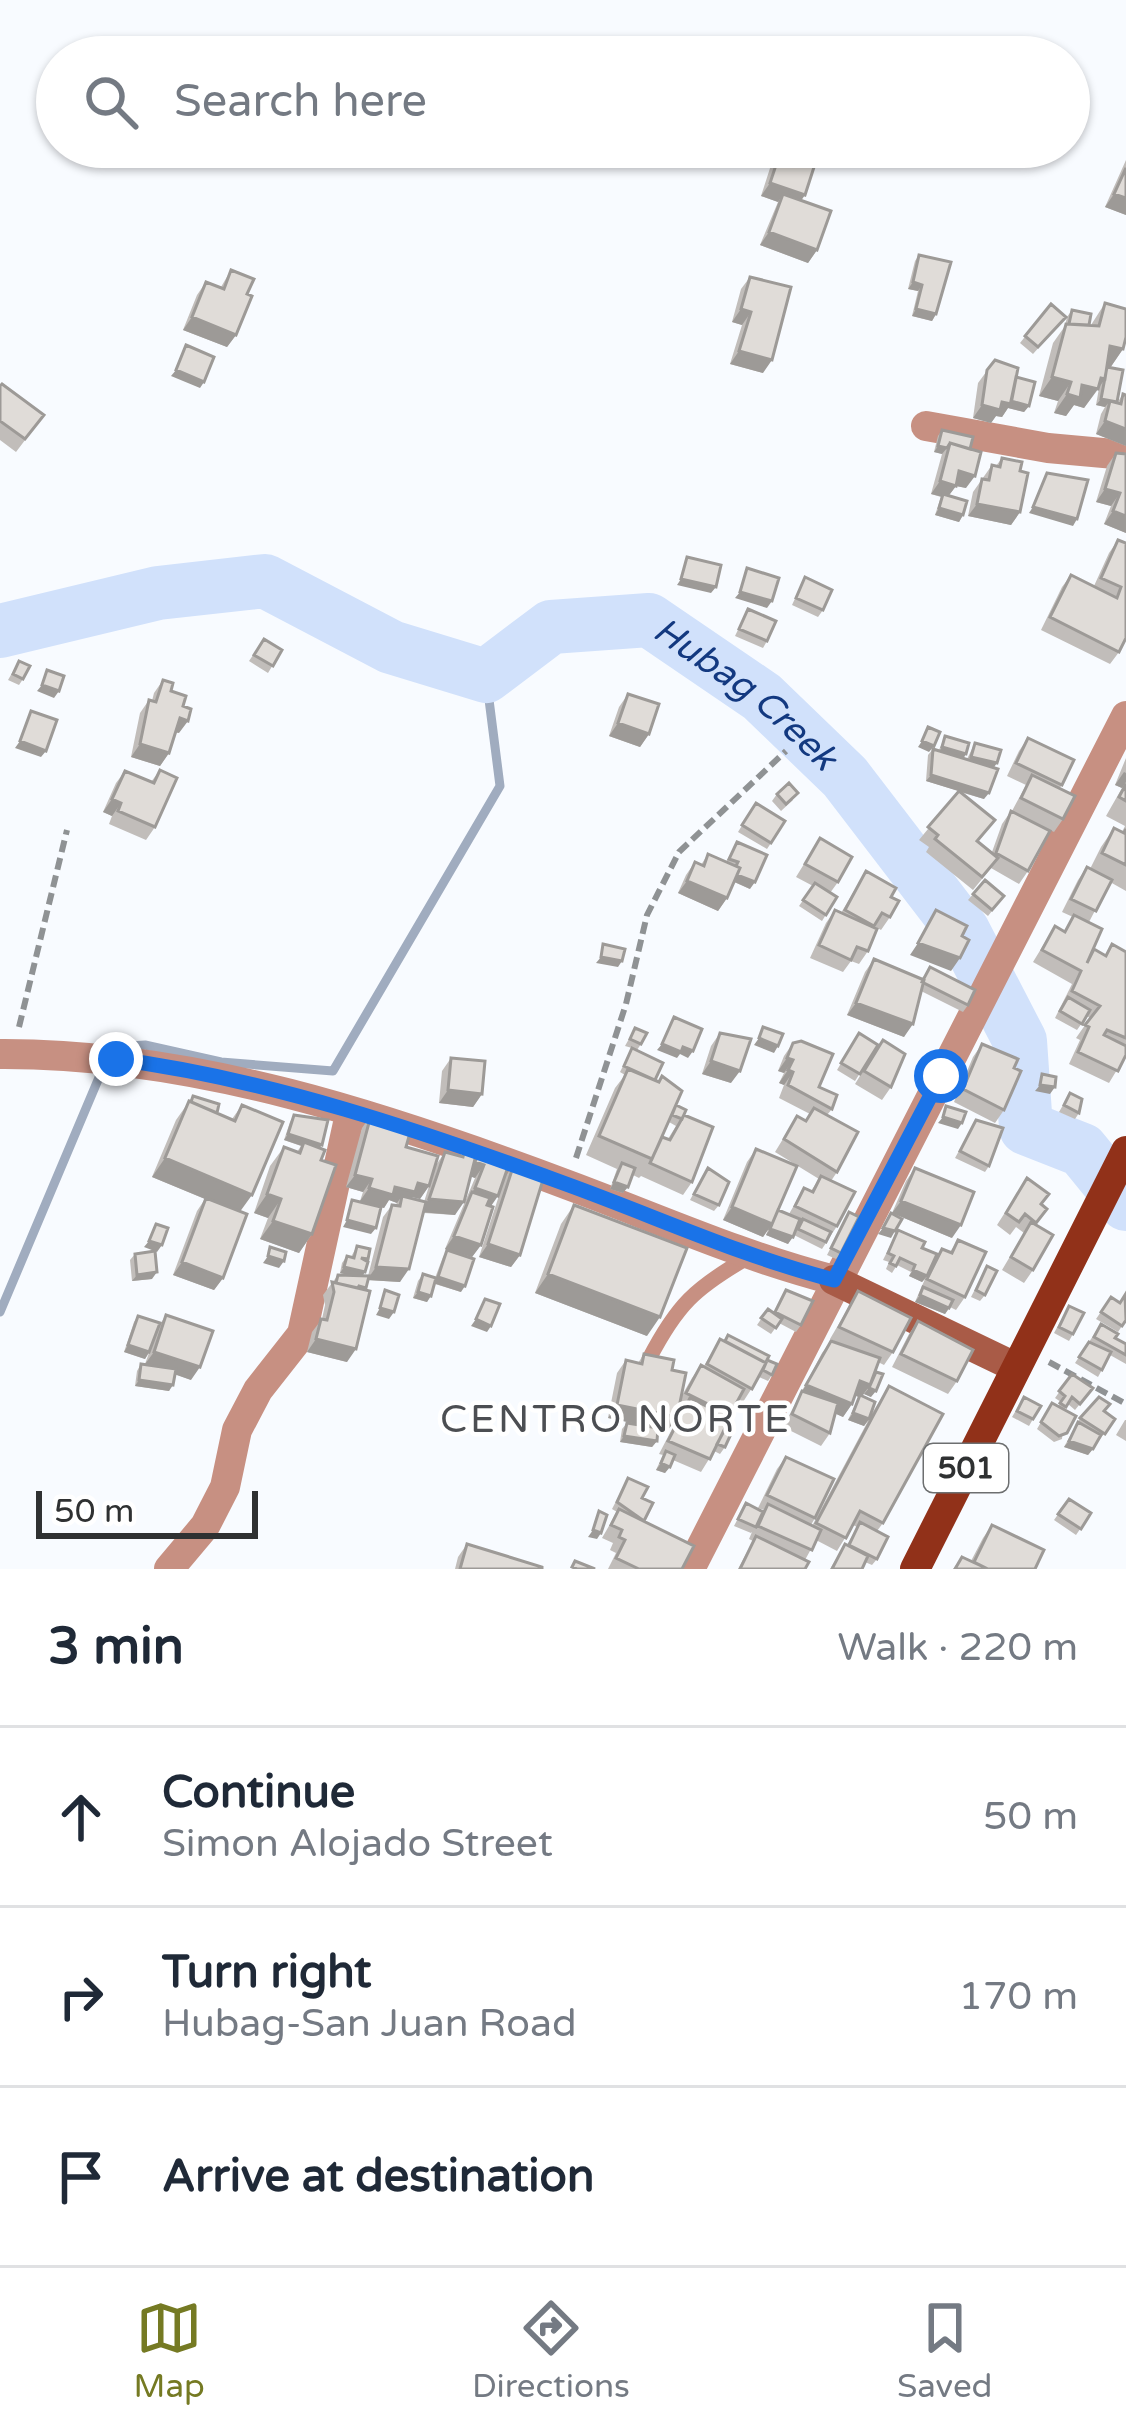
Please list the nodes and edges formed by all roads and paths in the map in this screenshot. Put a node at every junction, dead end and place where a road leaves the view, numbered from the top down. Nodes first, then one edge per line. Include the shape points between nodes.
1 (926, 426) dead end
2 (1126, 454) edge
3 (1126, 716) edge
4 (786, 751) dead end
5 (68, 830) dead end
6 (7, 1054) edge
7 (350, 1114) junction
8 (1126, 1151) edge
9 (568, 1185) junction
10 (747, 1258) junction
11 (834, 1280) junction
12 (1020, 1358) junction
13 (650, 1359) edge
14 (1124, 1403) edge
15 (169, 1569) edge
16 (690, 1569) edge
17 (915, 1569) edge

1 - 2 street
3 - 11 street
4 - 9 path via 680,852 647,915
5 - 6 path
6 - 7 street via 190,1069
7 - 9 street
7 - 15 street via 302,1334 258,1390 237,1430 225,1487
8 - 12 main road, 501
9 - 10 street
10 - 11 street
10 - 13 lane via 697,1287
11 - 12 street
11 - 16 street
12 - 14 path
12 - 17 main road, 501

